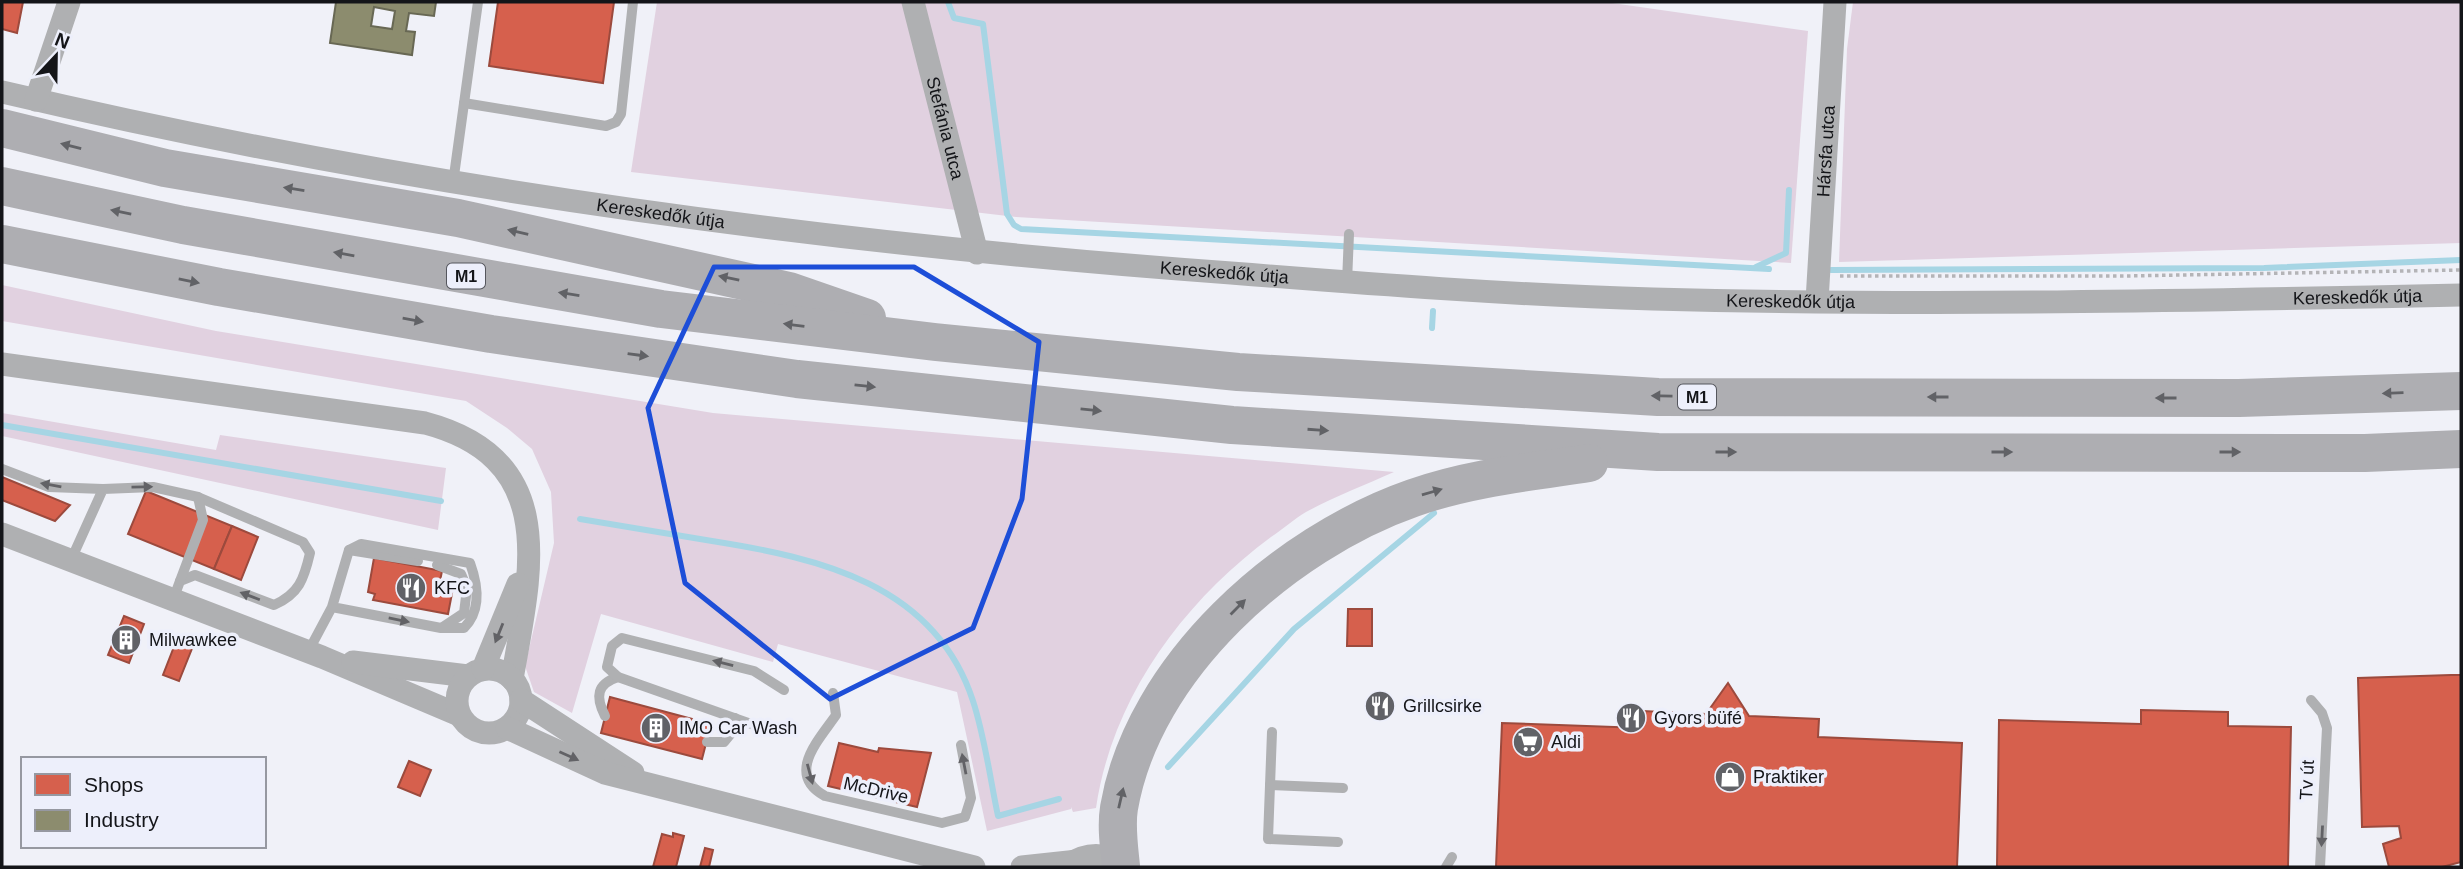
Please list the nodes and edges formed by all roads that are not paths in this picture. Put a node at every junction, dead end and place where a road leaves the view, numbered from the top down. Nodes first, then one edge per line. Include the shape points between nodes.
1 (69, 2) edge
2 (478, 2) edge
3 (633, 2) edge
4 (913, 2) edge
5 (1835, 2) edge
6 (2, 92) edge
7 (36, 100) junction
8 (464, 103) junction
9 (2, 128) edge
10 (2, 186) edge
11 (455, 200) junction
12 (1349, 234) dead end
13 (2, 244) edge
14 (977, 253) junction
15 (1348, 271) junction
16 (2461, 295) edge
17 (1817, 301) junction
18 (934, 342) junction
19 (2, 364) edge
20 (2461, 391) edge
21 (2461, 449) edge
22 (1658, 452) junction
23 (2, 469) edge
24 (103, 489) junction
25 (198, 497) junction
26 (2, 534) edge
27 (529, 551) junction
28 (71, 560) junction
29 (176, 590) junction
30 (331, 607) junction
31 (315, 655) junction
32 (476, 672) junction
33 (618, 677) junction
34 (517, 689) junction
35 (784, 690) dead end
36 (833, 693) dead end
37 (2311, 700) dead end
38 (460, 715) junction
39 (605, 716) dead end
40 (736, 718) junction
41 (507, 728) junction
42 (774, 732) dead end
43 (1272, 732) dead end
44 (707, 742) dead end
45 (961, 745) dead end
46 (1270, 785) junction
47 (653, 786) junction
48 (1343, 788) dead end
49 (1339, 842) dead end
50 (1074, 864) edge
51 (974, 867) edge
52 (1022, 867) edge
53 (1121, 867) edge
54 (1446, 867) edge
55 (1452, 867) edge
56 (2320, 867) edge

1 - 7 street
2 - 8 lane
3 - 8 lane via 621,114 615,122 606,126
4 - 14 street, Stefánia utca
5 - 17 street, Hársfa utca
6 - 7 street, Kereskedők útja
7 - 11 street, Kereskedők útja
8 - 11 lane
11 -> 9 highway via 165,168
18 -> 10 highway, M1 via 648,307 183,225
11 - 14 street, Kereskedők útja via 658,216
18 -> 11 highway via 789,290
12 - 15 lane
13 -> 22 highway via 491,334 797,379 1232,425
14 - 15 street, Kereskedők útja
15 - 17 street, Kereskedők útja via 1637,298
16 - 17 street, Kereskedők útja via 2094,304
20 -> 18 highway, M1 via 2239,398 1658,397 1238,372
19 - 27 street via 425,423 455,431 483,447 517,486
22 -> 21 highway via 2365,453
53 -> 22 highway via 1118,811 1124,784 1152,717 1199,648 1260,585 1328,537 1413,498 1472,481
24 -> 23 lane via 49,487
24 -> 25 lane via 153,487
24 - 28 lane
25 - 29 lane via 203,520
25 -> 29 lane via 303,542 310,553 306,571 291,597 274,605 195,575
26 - 28 street
27 -> 32 street
27 - 34 street
28 - 29 street
29 - 31 street
30 -> 30 lane via 441,628 464,628 472,620 478,587 470,563 361,544 349,550
30 - 31 lane
31 - 32 street
31 - 38 street
32 - 34 street via 504,673
32 - 38 street via 457,694
35 -> 33 lane via 754,671 622,638 612,646 607,667
33 - 39 lane via 598,690
33 - 40 lane
34 - 41 street via 519,714
34 - 47 street
36 -> 45 lane, McDrive via 836,715 806,755 807,774 815,791 825,796 942,824 965,817 971,797
37 -> 56 lane, Tv út via 2327,728
38 - 41 street via 482,732
40 - 42 lane
40 - 44 lane via 724,743
41 -> 47 street via 606,773
43 - 46 lane
46 - 48 lane
46 - 49 lane via 1268,839
47 - 51 street
50 - 52 street
50 - 53 street via 1100,857
54 - 55 lane via 1452,857

